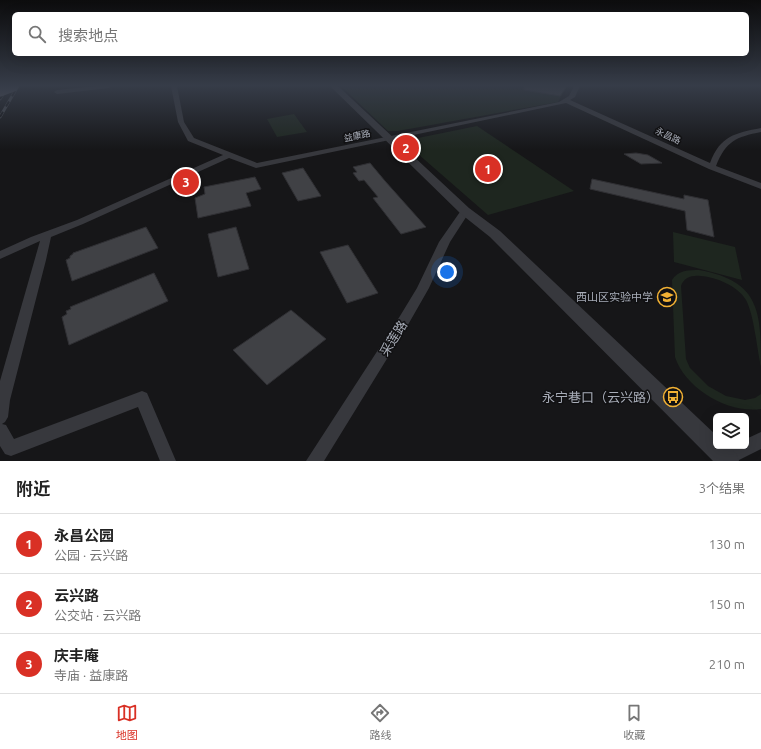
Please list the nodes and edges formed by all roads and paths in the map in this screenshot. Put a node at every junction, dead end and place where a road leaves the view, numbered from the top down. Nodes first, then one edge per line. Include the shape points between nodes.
1 (178, 108) edge
2 (356, 108) edge
3 (536, 108) edge
4 (581, 108) edge
5 (761, 130) edge
6 (389, 139) junction
7 (229, 155) junction
8 (712, 168) junction
9 (761, 186) edge
10 (465, 211) junction
11 (46, 236) junction
12 (0, 255) edge
13 (0, 417) edge
14 (0, 431) edge
15 (761, 440) edge
16 (726, 460) edge
17 (168, 461) edge
18 (314, 461) edge

1 - 7 street, 益康路 via 181,122 192,139
2 - 6 street
3 - 6 street, 益康路
4 - 8 street, 永昌路
5 - 8 street via 744,132 728,139 717,154
6 - 7 street, 益康路 via 256,166
6 - 10 street
7 - 11 street
8 - 9 street, 永昌路
10 - 16 street via 495,234
10 - 18 street, 采莲路 via 457,219 417,298
11 - 12 street
11 - 13 street via 2,400
14 - 17 street via 11,448 142,398
15 - 16 street

